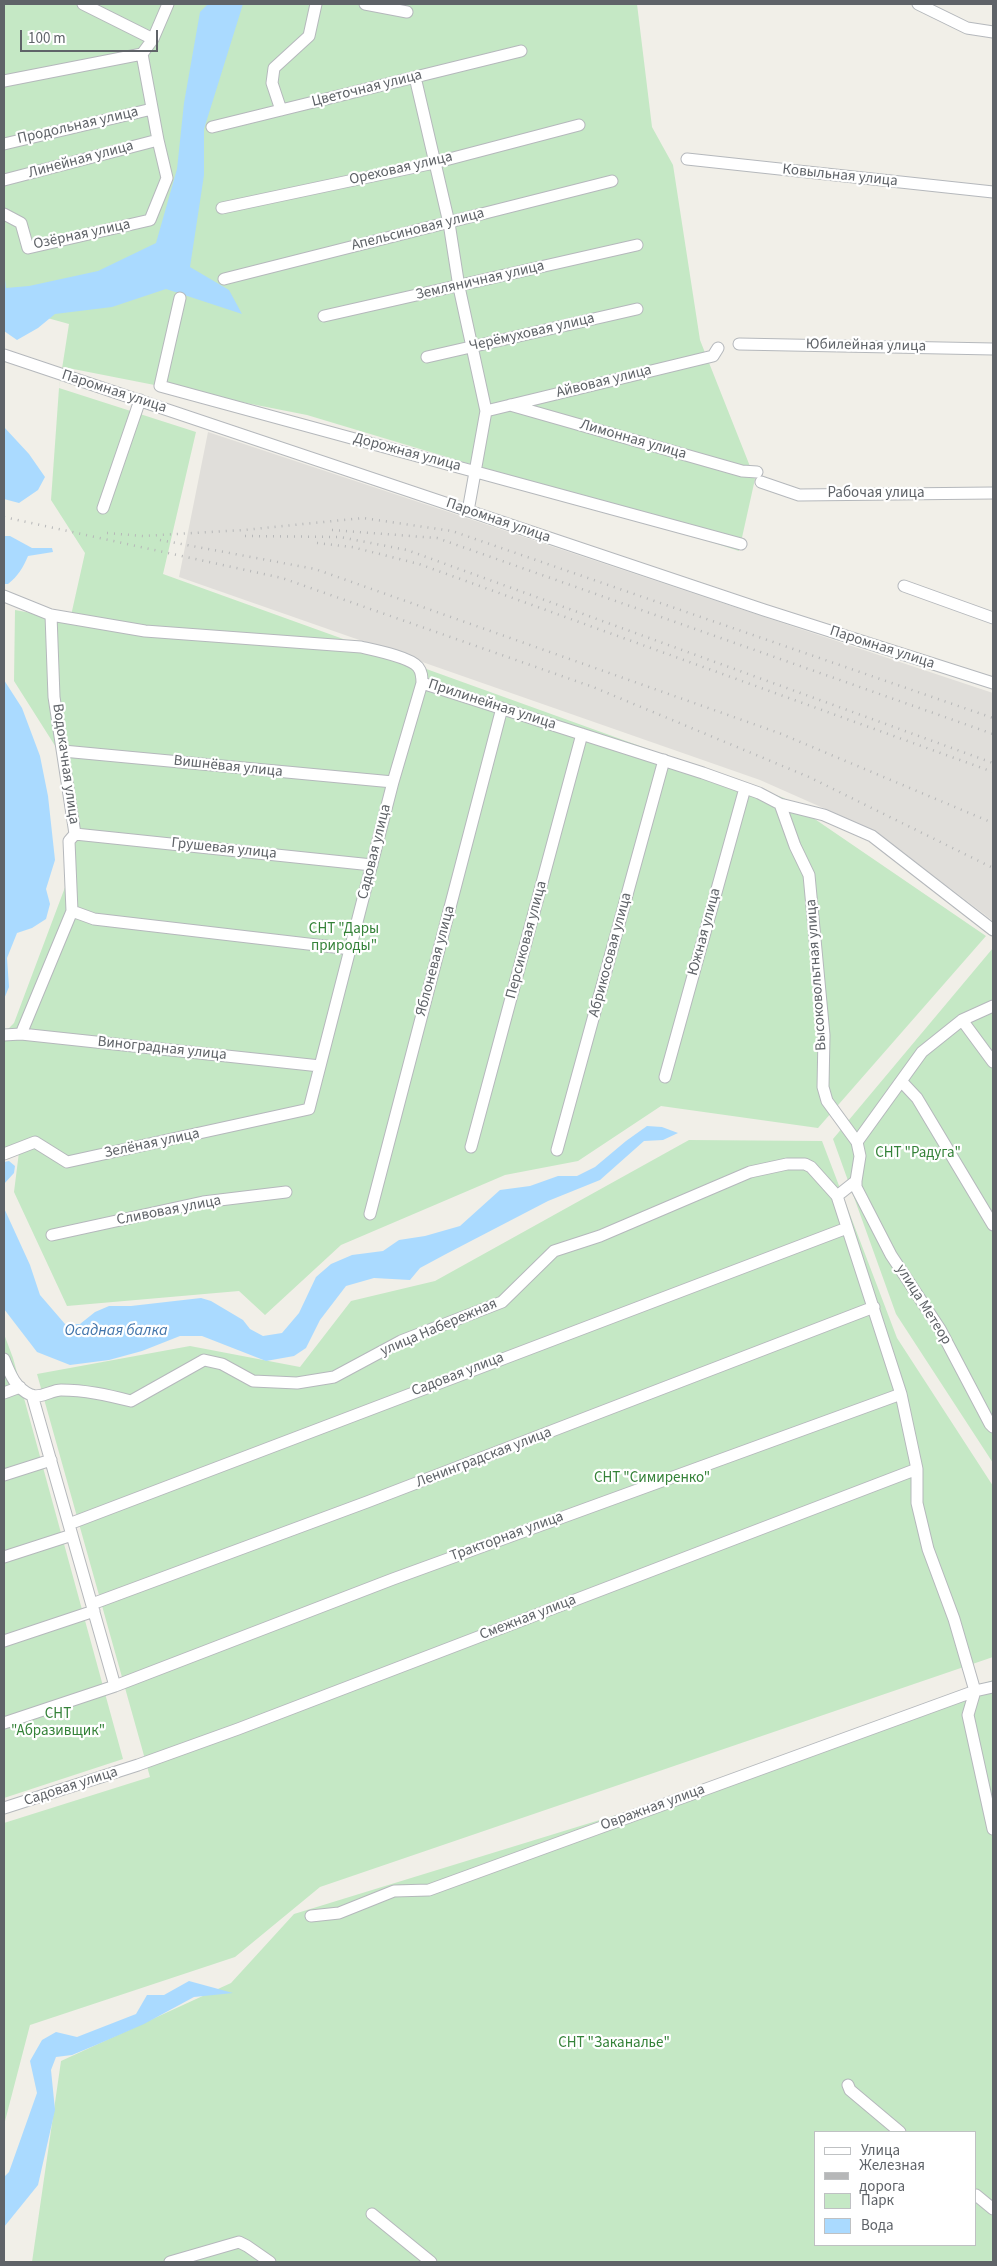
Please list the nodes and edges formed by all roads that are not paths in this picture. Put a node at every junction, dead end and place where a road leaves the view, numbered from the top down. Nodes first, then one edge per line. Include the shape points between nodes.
1 (83, 4) edge
2 (168, 4) edge
3 (316, 4) edge
4 (365, 4) edge
5 (918, 4) edge
6 (407, 12) dead end
7 (993, 32) edge
8 (153, 39) junction
9 (522, 51) dead end
10 (142, 54) junction
11 (415, 77) junction
12 (4, 81) edge
13 (152, 109) junction
14 (281, 110) junction
15 (579, 125) dead end
16 (212, 127) dead end
17 (158, 140) junction
18 (4, 144) edge
19 (687, 159) dead end
20 (434, 163) junction
21 (4, 180) edge
22 (612, 181) dead end
23 (993, 192) edge
24 (222, 208) dead end
25 (4, 214) edge
26 (449, 223) junction
27 (637, 245) dead end
28 (224, 278) dead end
29 (459, 287) junction
30 (180, 298) dead end
31 (637, 309) dead end
32 (324, 316) dead end
33 (739, 344) dead end
34 (473, 347) junction
35 (718, 348) dead end
36 (993, 349) edge
37 (4, 355) edge
38 (427, 357) dead end
39 (140, 400) junction
40 (510, 405) junction
41 (486, 411) junction
42 (475, 471) junction
43 (759, 477) joint
44 (993, 494) edge
45 (103, 508) dead end
46 (468, 511) junction
47 (741, 544) dead end
48 (904, 586) dead end
49 (4, 596) edge
50 (51, 615) junction
51 (993, 618) edge
52 (422, 682) junction
53 (993, 683) edge
54 (502, 708) junction
55 (582, 734) junction
56 (63, 751) junction
57 (664, 760) junction
58 (393, 782) junction
59 (745, 788) junction
60 (780, 804) junction
61 (75, 834) junction
62 (372, 865) junction
63 (72, 911) junction
64 (993, 930) edge
65 (350, 949) junction
66 (993, 1006) edge
67 (962, 1020) junction
68 (21, 1034) junction
69 (4, 1035) edge
70 (993, 1062) edge
71 (320, 1066) junction
72 (665, 1077) dead end
73 (902, 1082) junction
74 (309, 1109) joint
75 (857, 1142) junction
76 (471, 1147) dead end
77 (557, 1150) dead end
78 (4, 1154) edge
79 (856, 1181) junction
80 (286, 1192) dead end
81 (837, 1196) junction
82 (370, 1214) dead end
83 (993, 1225) edge
84 (847, 1228) junction
85 (52, 1235) dead end
86 (874, 1308) junction
87 (4, 1358) edge
88 (20, 1388) junction
89 (4, 1392) edge
90 (901, 1394) junction
91 (32, 1395) junction
92 (993, 1427) edge
93 (51, 1460) junction
94 (917, 1469) junction
95 (4, 1475) edge
96 (71, 1530) junction
97 (4, 1557) edge
98 (93, 1608) junction
99 (4, 1640) edge
100 (116, 1686) junction
101 (993, 1686) edge
102 (975, 1691) junction
103 (4, 1722) edge
104 (138, 1765) joint
105 (4, 1808) edge
106 (993, 1829) edge
107 (311, 1916) dead end
108 (848, 2085) dead end
109 (899, 2131) edge
110 (977, 2196) edge
111 (993, 2209) edge
112 (372, 2214) dead end
113 (170, 2262) edge
114 (270, 2262) edge
115 (431, 2262) edge

1 - 8 street
2 - 8 street
3 - 14 street via 308,36 274,68 272,83
4 - 6 street
5 - 7 street via 967,28
8 - 10 street
9 - 11 street, Цветочная улица
10 - 12 street
10 - 13 street
11 - 14 street, Цветочная улица
11 - 20 street
13 - 17 street
13 - 18 street, Продольная улица
14 - 16 street, Цветочная улица
15 - 20 street, Ореховая улица
17 - 21 street, Линейная улица
17 - 25 street, Озёрная улица via 168,178 150,220 28,248 21,223
19 - 23 street, Ковыльная улица
20 - 24 street, Ореховая улица
20 - 26 street
22 - 26 street, Апельсиновая улица
26 - 28 street, Апельсиновая улица
26 - 29 street
27 - 29 street, Земляничная улица
29 - 32 street, Земляничная улица
29 - 34 street
30 - 42 street, Дорожная улица via 160,386
31 - 34 street, Черёмуховая улица
33 - 36 street, Юбилейная улица
34 - 38 street, Черёмуховая улица
34 - 41 street
35 - 40 street, Айвовая улица via 713,356
37 - 39 street, Паромная улица
39 - 45 street
39 - 46 street, Паромная улица
40 - 41 street, Айвовая улица
40 - 43 street, Лимонная улица
41 - 42 street
42 - 46 street
42 - 47 street, Дорожная улица
43 - 44 street, Рабочая улица via 799,494
46 - 53 street, Паромная улица
48 - 51 street
49 - 50 street, Прилинейная улица
50 - 52 street, Прилинейная улица via 145,631 361,647 416,665 422,673
50 - 56 street, Водокачная улица via 54,697
52 - 54 street, Прилинейная улица
52 - 58 street, Садовая улица
54 - 55 street, Прилинейная улица
54 - 82 street, Яблоневая улица
55 - 57 street, Прилинейная улица
55 - 76 street, Персиковая улица
56 - 58 street, Вишнёвая улица
56 - 61 street, Водокачная улица
57 - 59 street, Прилинейная улица
57 - 77 street, Абрикосовая улица
58 - 62 street, Садовая улица
59 - 60 street, Прилинейная улица
59 - 72 street, Южная улица
60 - 64 street, Прилинейная улица via 824,815 872,836
60 - 75 street, Высоковольтная улица via 794,846 809,875 824,1036 823,1087 827,1100
61 - 62 street, Грушевая улица
61 - 63 street, Водокачная улица via 69,841
62 - 65 street, Садовая улица
63 - 65 street via 94,919
63 - 68 street, Водокачная улица
65 - 71 street, Садовая улица
66 - 67 street
67 - 70 street
67 - 73 street via 922,1052
68 - 69 street, Виноградная улица
68 - 71 street, Виноградная улица
71 - 74 street, Садовая улица
73 - 75 street
73 - 83 street via 917,1098
74 - 78 street, Зелёная улица via 67,1162 35,1142
75 - 79 street via 860,1156
79 - 81 street
79 - 92 street, улица Метеор via 856,1187 891,1255 940,1328
80 - 85 street, Сливовая улица via 203,1202
81 - 84 street
81 - 91 street, улица Набережная via 805,1164 787,1164 750,1172 600,1236 554,1252 502,1302 401,1341 334,1377 297,1383 253,1381 222,1364 204,1360 131,1401 83,1391 58,1390
84 - 86 street
84 - 96 street, Садовая улица
86 - 90 street
86 - 98 street, Ленинградская улица
87 - 88 street
88 - 89 street
88 - 91 street
90 - 94 street
90 - 100 street, Тракторная улица via 393,1579
91 - 93 street
93 - 95 street
93 - 96 street
94 - 102 street via 917,1503 928,1549 954,1618
94 - 104 street, Смежная улица
96 - 97 street, Садовая улица
96 - 98 street
98 - 99 street
98 - 100 street
100 - 103 street
101 - 102 street, Овражная улица
102 - 106 street via 968,1716
102 - 107 street, Овражная улица via 429,1890 394,1891 339,1913
104 - 105 street, Садовая улица
108 - 109 street
110 - 111 street
112 - 115 street
113 - 114 street via 239,2242

